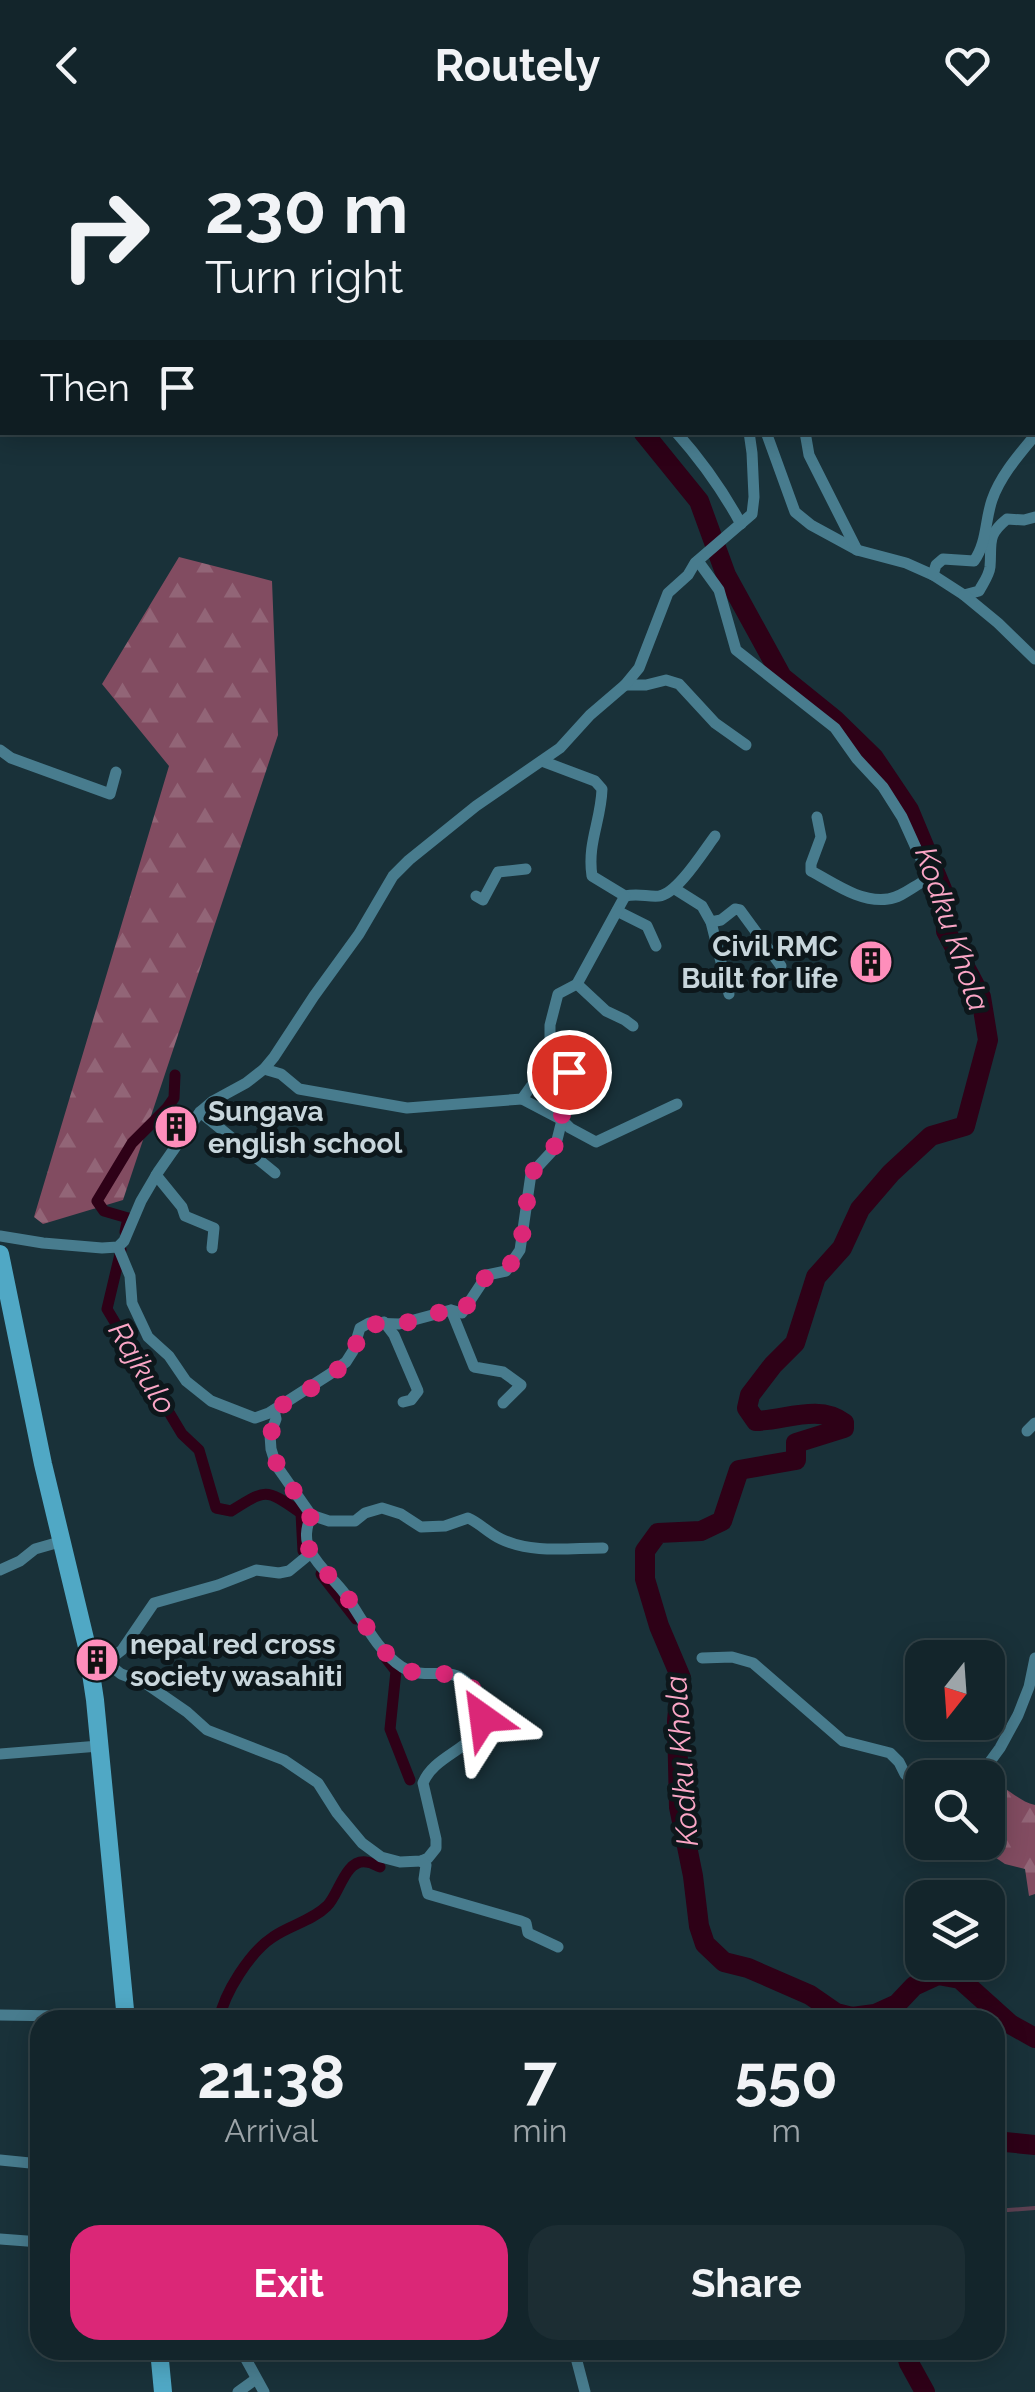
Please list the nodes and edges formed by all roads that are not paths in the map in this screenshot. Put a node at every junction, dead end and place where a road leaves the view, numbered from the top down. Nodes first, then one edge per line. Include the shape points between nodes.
1 (679, 435) edge
2 (749, 435) edge
3 (767, 435) edge
4 (806, 435) edge
5 (1034, 435) edge
6 (1035, 516) edge
7 (741, 524) junction
8 (857, 550) junction
9 (702, 557) junction
10 (933, 574) junction
11 (964, 595) junction
12 (1035, 660) edge
13 (625, 685) junction
14 (746, 745) dead end
15 (0, 750) edge
16 (542, 761) junction
17 (116, 772) dead end
18 (817, 817) dead end
19 (715, 836) dead end
20 (526, 869) dead end
21 (675, 889) junction
22 (476, 896) dead end
23 (625, 896) junction
24 (617, 911) junction
25 (711, 922) junction
26 (656, 946) dead end
27 (782, 966) dead end
28 (577, 984) junction
29 (729, 994) dead end
30 (633, 1026) dead end
31 (550, 1060) junction
32 (264, 1068) junction
33 (522, 1100) junction
34 (677, 1104) dead end
35 (200, 1112) junction
36 (562, 1120) junction
37 (274, 1172) dead end
38 (156, 1176) junction
39 (0, 1236) edge
40 (118, 1247) junction
41 (212, 1248) dead end
42 (0, 1254) edge
43 (451, 1310) junction
44 (384, 1322) junction
45 (403, 1402) dead end
46 (503, 1403) dead end
47 (274, 1410) junction
48 (311, 1515) junction
49 (63, 1542) junction
50 (603, 1548) dead end
51 (311, 1553) junction
52 (0, 1570) edge
53 (94, 1653) junction
54 (702, 1658) dead end
55 (1035, 1658) edge
56 (99, 1746) junction
57 (0, 1754) edge
58 (991, 1760) edge
59 (905, 1774) edge
60 (421, 1861) junction
61 (558, 1947) dead end
62 (124, 2010) edge
63 (0, 2015) edge
64 (30, 2016) edge
65 (0, 2160) edge
66 (30, 2163) edge
67 (0, 2239) edge
68 (30, 2241) edge
69 (160, 2360) edge
70 (246, 2360) edge
71 (577, 2360) edge
72 (256, 2379) junction
73 (163, 2392) edge
74 (238, 2392) edge
75 (264, 2392) edge
76 (585, 2392) edge

1 - 7 street
2 - 7 street via 754,498 752,514
3 - 8 street via 795,512
4 - 8 street via 809,456
5 - 10 street via 1000,483 974,562 943,559
6 - 11 street via 1007,519 994,530 990,572 979,591
7 - 9 street
8 - 10 street
9 - 13 street via 668,592 639,668
9 - 18 street via 720,590 736,650 835,728 902,817 924,881 891,899 872,899 811,871 821,836
10 - 11 street
11 - 12 street
13 - 14 street via 679,684
13 - 16 street
15 - 17 street via 110,794
16 - 23 street via 602,789 588,855 592,876
16 - 32 street via 393,876
19 - 21 street
20 - 22 street via 498,872 483,900
21 - 23 street
21 - 25 street via 702,906
23 - 24 street
24 - 26 street via 647,926
24 - 28 street
25 - 27 street via 740,910
25 - 29 street
28 - 30 street
28 - 31 street via 558,994
31 - 33 street
31 - 36 street via 558,1056 569,1072
32 - 33 street via 299,1089 407,1108
32 - 35 street
33 - 36 street
34 - 36 street via 596,1142
35 - 37 street
35 - 38 street
36 - 43 street via 554,1148 531,1174 520,1250 506,1271 487,1275 462,1313
38 - 40 street
38 - 41 street via 186,1216 214,1228
39 - 40 street
40 - 47 street via 148,1337 186,1381 211,1401 255,1418
42 - 49 street
43 - 44 street
43 - 46 street via 474,1367 503,1372 522,1386
44 - 45 street via 418,1392
44 - 47 street via 360,1328 346,1362
47 - 48 street via 276,1465
48 - 50 street via 355,1521 382,1508 421,1527 468,1518 530,1549
48 - 51 street
49 - 52 street
49 - 53 street
51 - 53 street via 289,1571 256,1570 154,1603 122,1650 113,1657
51 - 60 street via 399,1665 424,1675 453,1674 483,1706 471,1740 423,1782 436,1848
53 - 56 street
53 - 60 street via 207,1730 284,1760 318,1783 362,1843 381,1857
54 - 59 street via 753,1663 843,1741 890,1754
55 - 58 street via 1018,1715
56 - 57 street
56 - 62 street
60 - 61 street via 428,1894 526,1923 528,1933
63 - 64 street
65 - 66 street
67 - 68 street
69 - 73 street
70 - 72 street
71 - 76 street
72 - 74 street
72 - 75 street

